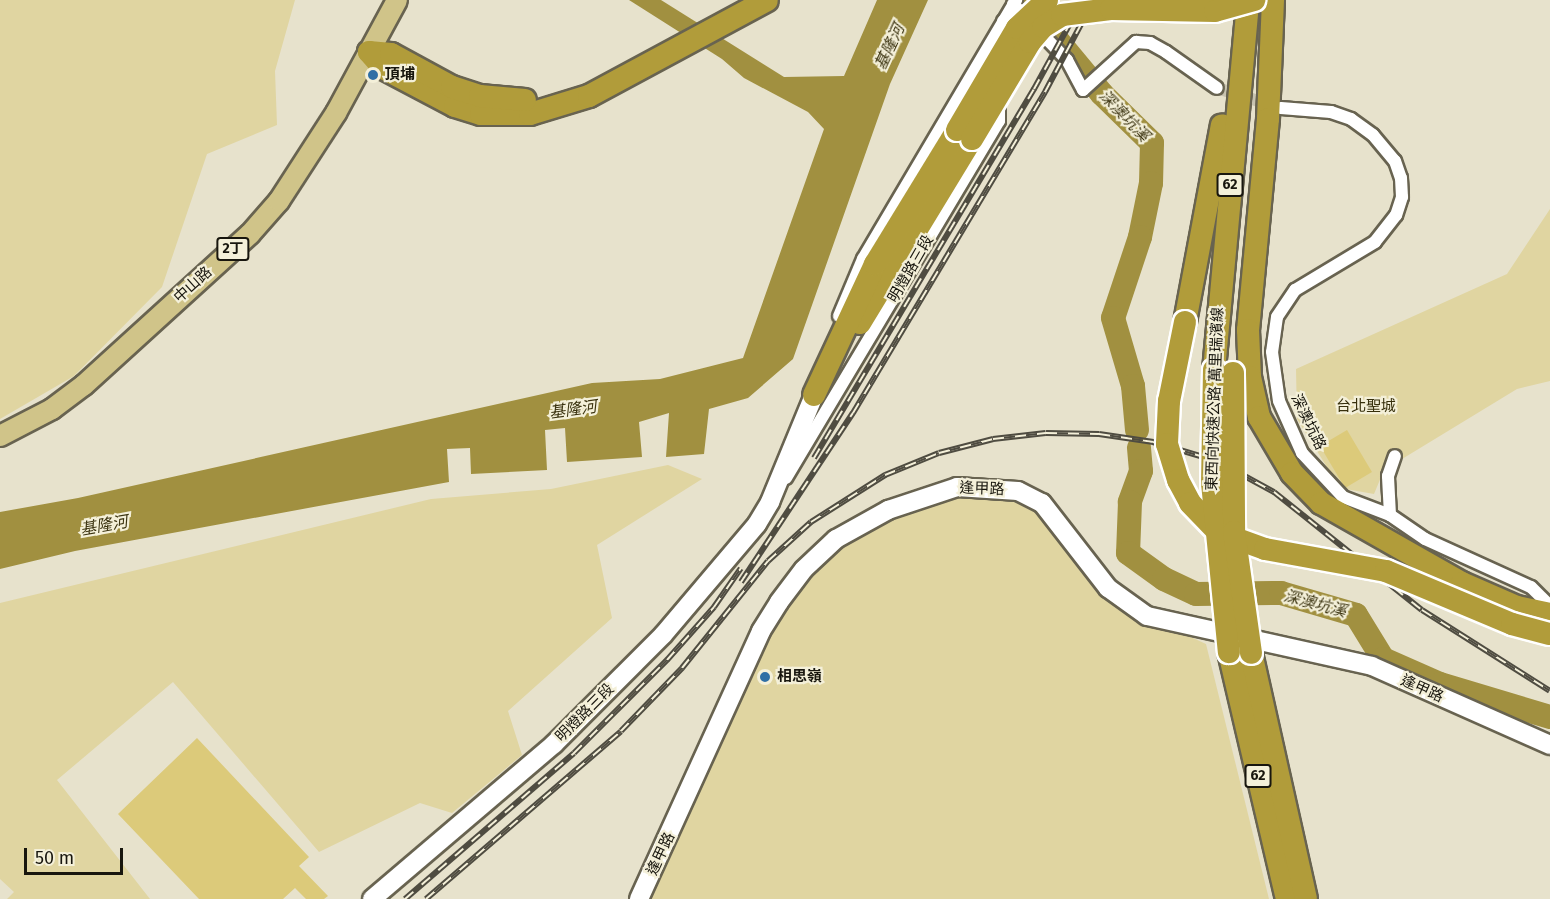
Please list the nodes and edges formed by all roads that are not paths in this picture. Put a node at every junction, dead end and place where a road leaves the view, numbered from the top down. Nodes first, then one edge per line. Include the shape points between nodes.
1 (397, 0) edge
2 (737, 0) edge
3 (767, 0) edge
4 (1047, 0) edge
5 (1247, 0) edge
6 (1254, 0) edge
7 (1270, 0) edge
8 (1014, 3) edge
9 (1003, 21) junction
10 (369, 52) junction
11 (624, 70) junction
12 (973, 73) junction
13 (999, 84) junction
14 (1217, 88) tunnel mouth
15 (1281, 108) tunnel mouth
16 (965, 134) junction
17 (1232, 373) junction
18 (814, 394) junction
19 (0, 436) edge
20 (1395, 456) dead end
21 (771, 502) junction
22 (1390, 515) junction
23 (1550, 606) edge
24 (1550, 614) edge
25 (1550, 634) edge
26 (1240, 653) junction
27 (1550, 745) edge
28 (372, 899) edge
29 (639, 899) edge
30 (1287, 899) edge
31 (1306, 899) edge

1 - 10 main road, 中山路 / 2丁
2 - 11 highway
3 - 11 highway
4 - 16 highway, bridge via 1017,28
5 - 17 highway, 東西向快速公路 萬里瑞濱線 / 62
5 - 25 highway, bridge via 1169,401 1167,444 1175,472 1190,503 1218,532 1264,549 1386,572 1512,624
6 - 16 highway, bridge via 1215,11 1111,9 1062,15 1042,27
7 - 17 highway, 東西向快速公路 萬里瑞濱線 / 62 via 1236,303
8 - 9 street, 明燈路三段
8 - 14 street, 明燈路三段 via 1067,60 1078,85 1085,91 1136,42 1150,43
9 - 12 street, 明燈路三段
9 - 13 street, 明燈路三段
10 - 11 highway via 383,68 429,95 480,114 531,114 557,109
10 - 19 main road, 中山路 / 2丁 via 336,113 285,191 250,234 84,385 52,409
12 - 13 street via 991,68
12 - 18 street, 明燈路三段 via 863,260 840,314
13 - 21 street, 明燈路三段 via 999,122
15 - 22 street, 深澳坑路 via 1331,112 1352,119 1373,135 1395,161 1401,178 1402,197 1396,215 1375,242 1295,290 1284,302 1277,316 1272,352 1279,401 1302,453 1343,497
16 - 18 highway
17 - 24 highway via 1292,472 1321,503 1462,584 1517,607
17 - 26 highway, 東西向快速公路 萬里瑞濱線 / 62, bridge
18 - 21 main road, 明燈路三段
20 - 22 street via 1388,476
21 - 28 main road, 明燈路三段 via 757,524 663,635 554,744
22 - 23 street, 深澳坑路 via 1425,539 1530,586
26 - 30 highway, 東西向快速公路 萬里瑞濱線 / 62
26 - 31 highway, 東西向快速公路 萬里瑞濱線 / 62
27 - 29 main road, 逢甲路 via 1371,666 1147,616 1108,588 1042,503 1018,491 957,487 888,510 836,539 804,569 761,632

